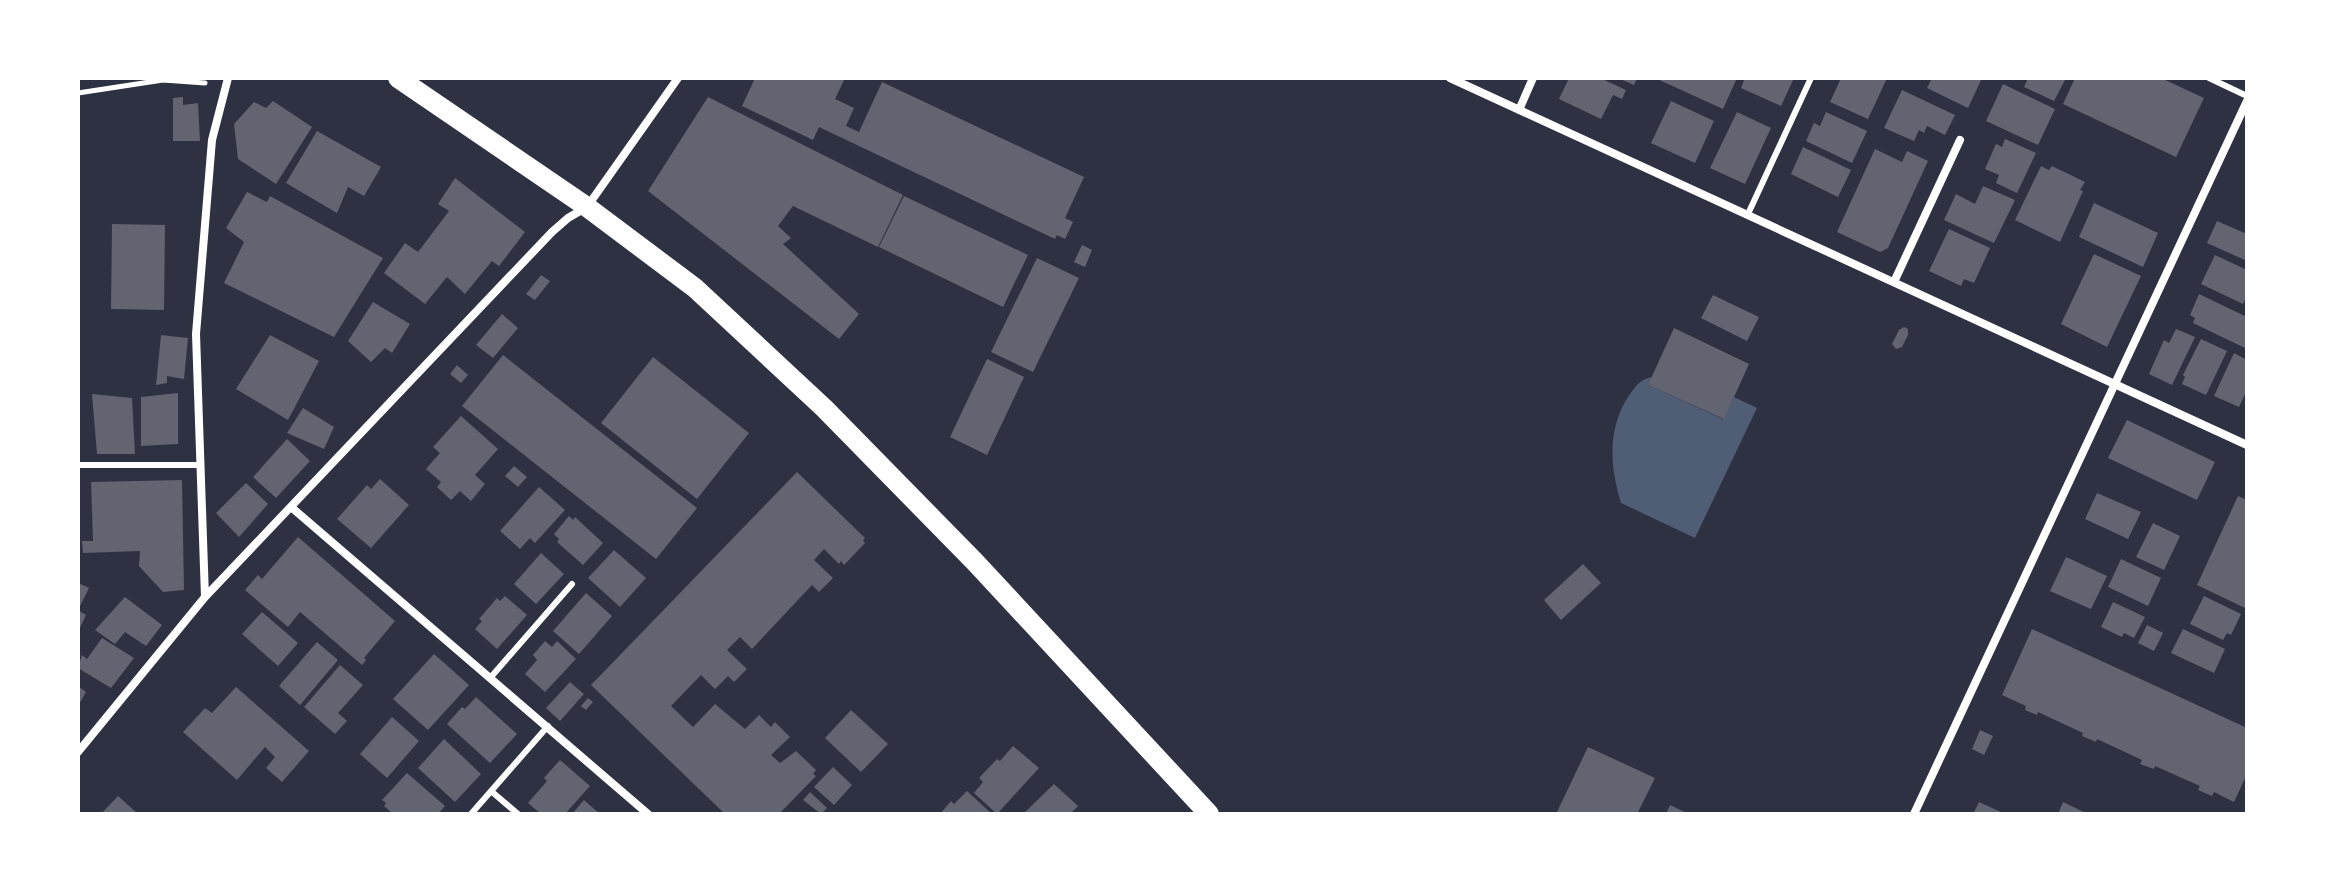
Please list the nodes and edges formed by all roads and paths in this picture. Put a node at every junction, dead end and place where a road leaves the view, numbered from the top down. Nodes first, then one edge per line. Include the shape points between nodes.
1 (398, 78) edge
2 (678, 78) edge
3 (1450, 78) edge
4 (1533, 78) edge
5 (1811, 78) edge
6 (2209, 78) edge
7 (227, 82) edge
8 (78, 93) edge
9 (2247, 98) edge
10 (1519, 110) junction
11 (1960, 140) dead end
12 (587, 207) junction
13 (1748, 214) junction
14 (1894, 282) junction
15 (2115, 384) junction
16 (2247, 445) edge
17 (78, 465) edge
18 (201, 465) junction
19 (291, 507) junction
20 (572, 584) dead end
21 (205, 597) junction
22 (491, 677) junction
23 (548, 726) junction
24 (78, 752) edge
25 (491, 791) junction
26 (471, 814) edge
27 (518, 814) edge
28 (648, 814) edge
29 (1209, 814) edge
30 (1914, 814) edge

1 - 12 main road
2 - 12 street
3 - 10 street
4 - 10 street
5 - 13 lane
6 - 9 lane
7 - 8 path via 163,80
7 - 18 street via 212,140 196,334
9 - 15 street
10 - 13 street
11 - 14 street
12 - 19 street via 552,232
12 - 29 main road via 695,288 824,408
13 - 14 street
14 - 15 street
15 - 16 street
15 - 30 street
17 - 18 lane
18 - 21 street
19 - 21 street
19 - 22 street
20 - 22 lane
21 - 24 street
22 - 23 street
23 - 25 lane
23 - 28 street
25 - 26 lane
25 - 27 lane

